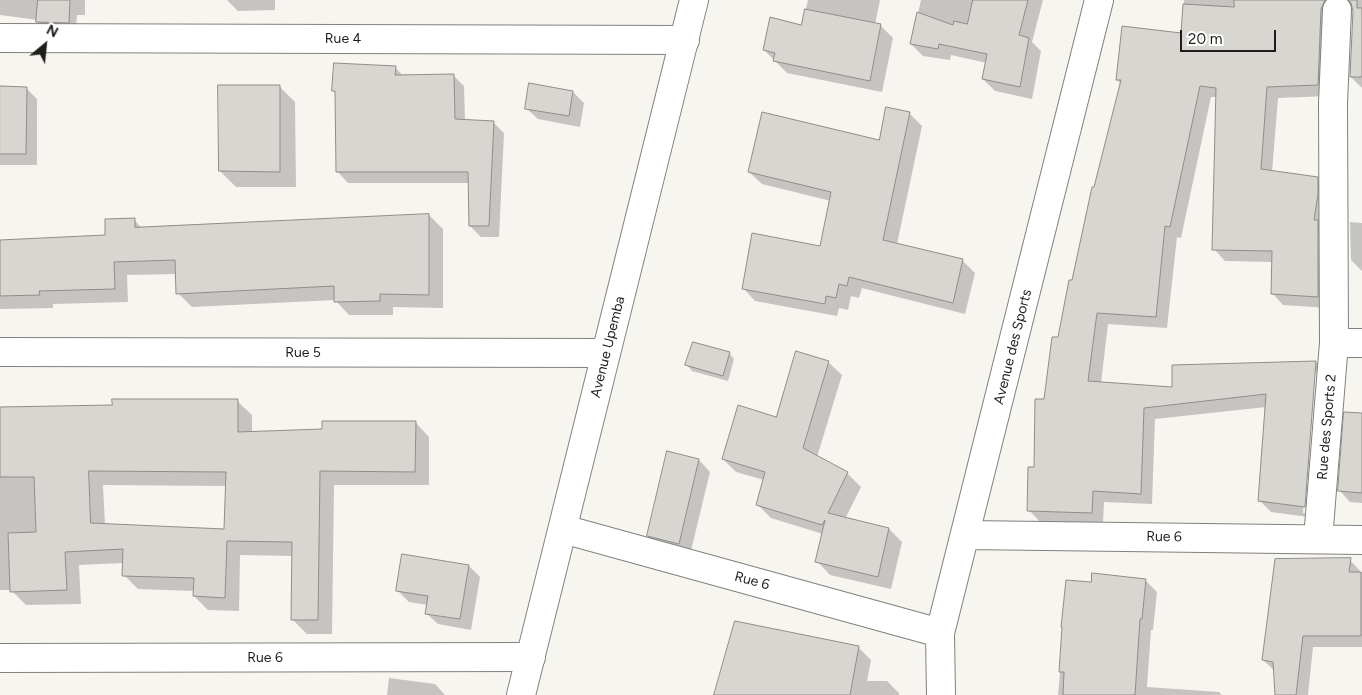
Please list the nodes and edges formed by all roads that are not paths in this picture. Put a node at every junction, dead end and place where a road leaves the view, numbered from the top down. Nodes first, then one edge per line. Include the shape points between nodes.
1 (694, 0) edge
2 (1099, 0) edge
3 (1338, 10) dead end
4 (0, 38) edge
5 (685, 40) junction
6 (1334, 343) junction
7 (1362, 343) edge
8 (0, 352) edge
9 (606, 353) junction
10 (563, 529) junction
11 (966, 535) junction
12 (1318, 538) junction
13 (1362, 540) edge
14 (940, 633) junction
15 (531, 657) junction
16 (0, 658) edge
17 (521, 695) edge
18 (941, 695) edge

1 - 5 street, Avenue Upemba
2 - 11 street, Avenue des Sports
3 - 6 street, Rue des Sports 2 via 1333,103
4 - 5 street, Rue 4
5 - 9 street, Avenue Upemba
6 - 7 street
6 - 12 street, Rue des Sports 2
8 - 9 street, Rue 5
9 - 10 street, Avenue Upemba
10 - 14 street, Rue 6
10 - 15 street, Avenue Upemba
11 - 12 street, Rue 6
11 - 14 street, Avenue des Sports
12 - 13 street, Rue 6
14 - 18 street, Avenue des Sports
15 - 16 street, Rue 6
15 - 17 street, Avenue Upemba

